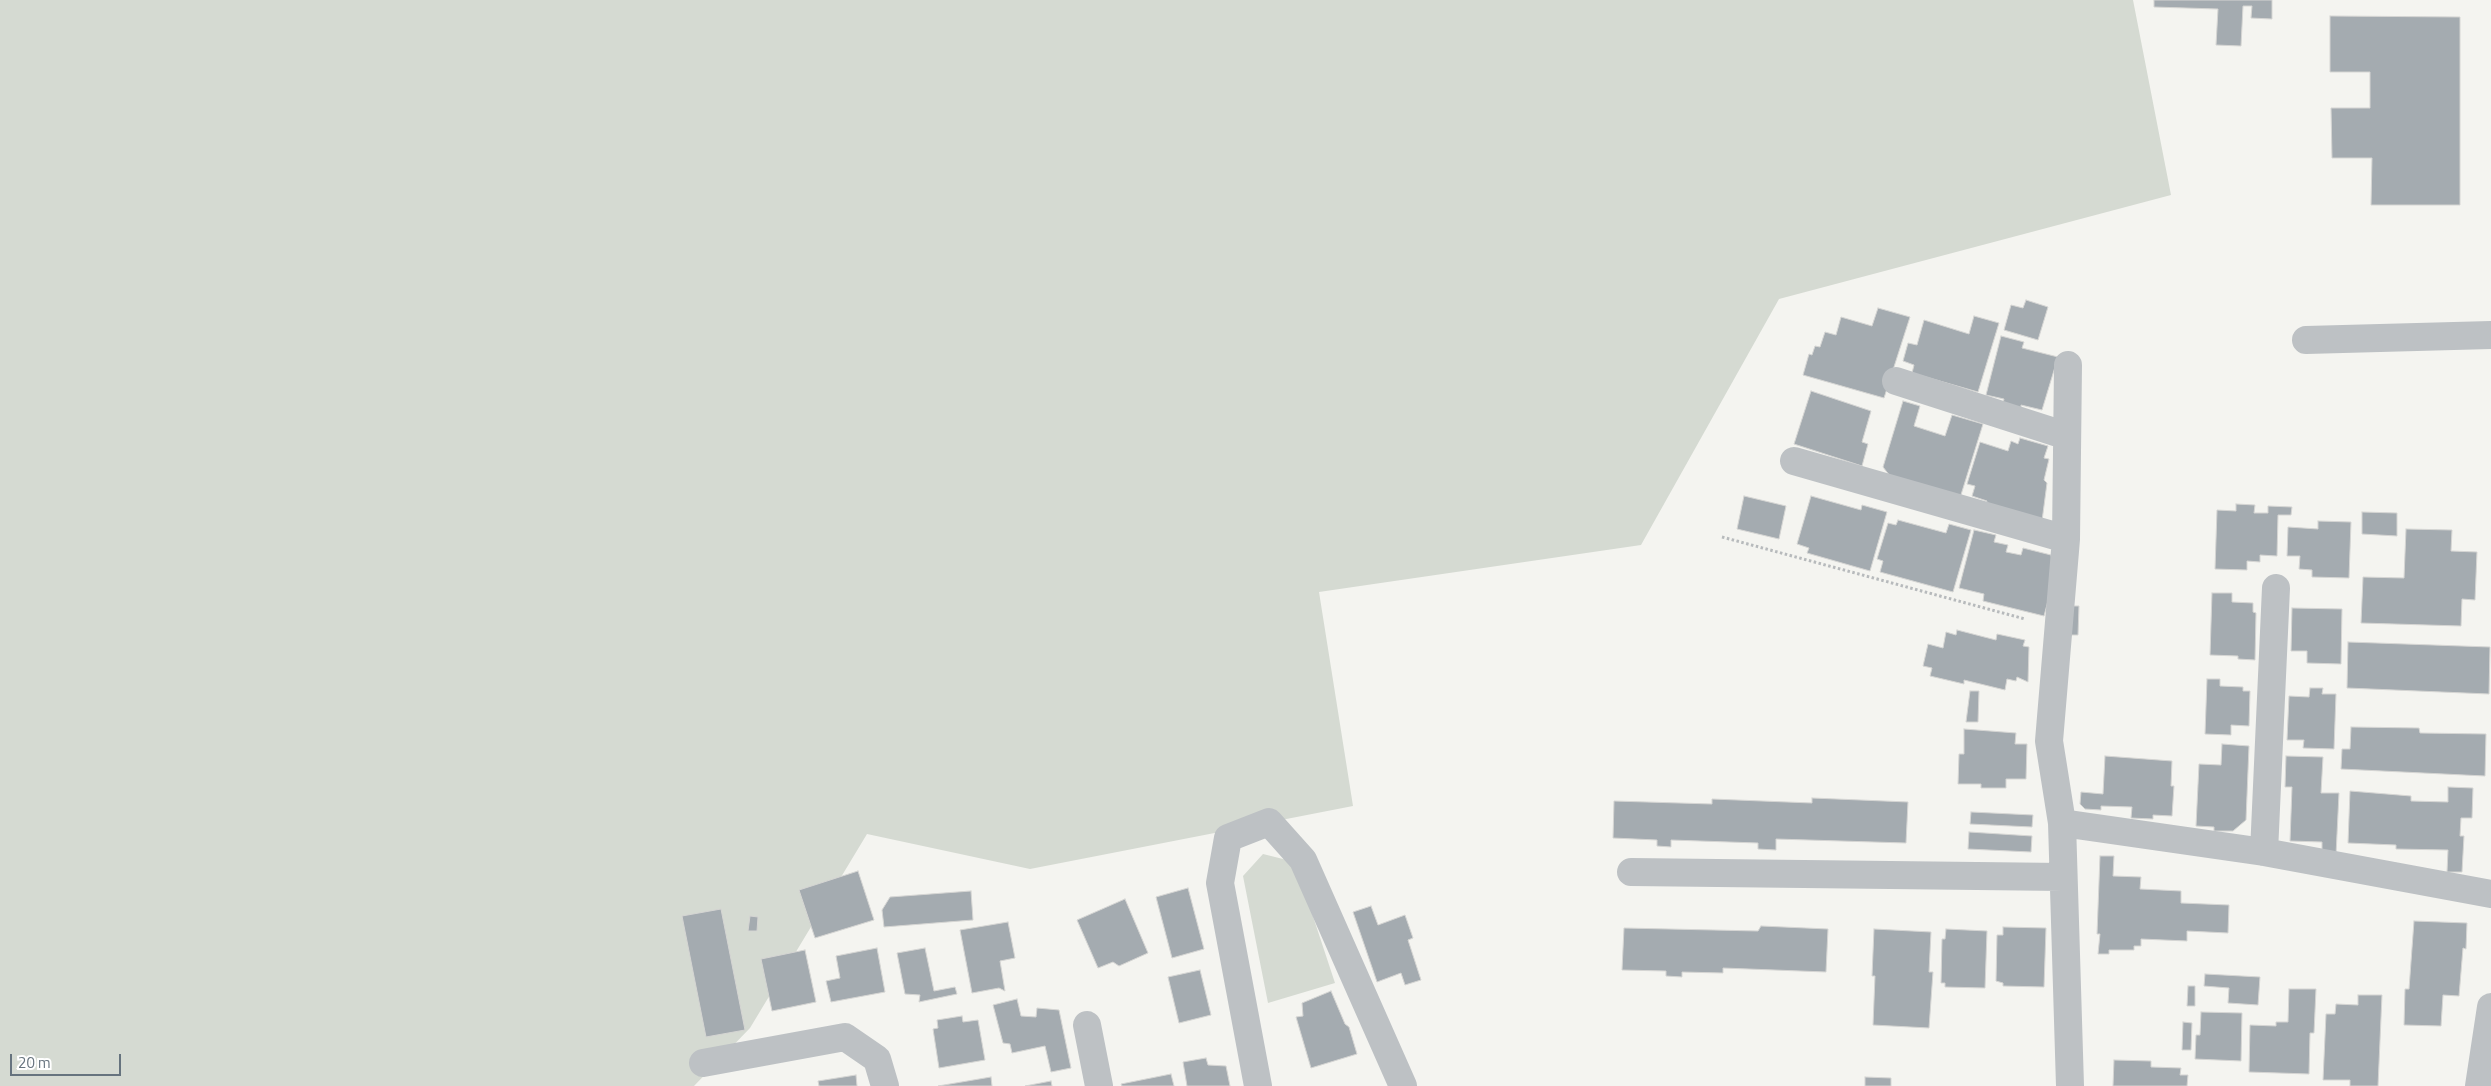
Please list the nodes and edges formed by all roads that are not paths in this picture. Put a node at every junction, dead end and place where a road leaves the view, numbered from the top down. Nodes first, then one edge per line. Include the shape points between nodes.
1 (2491, 336) edge
2 (2306, 340) dead end
3 (2068, 365) dead end
4 (1896, 382) dead end
5 (2067, 436) junction
6 (1794, 461) dead end
7 (2066, 539) junction
8 (2276, 588) dead end
9 (2062, 823) junction
10 (2264, 852) junction
11 (1631, 872) dead end
12 (2063, 877) junction
13 (2491, 894) edge
14 (2491, 1007) edge
15 (1087, 1025) dead end
16 (703, 1063) dead end
17 (885, 1086) edge
18 (1100, 1086) edge
19 (1258, 1086) edge
20 (1403, 1086) edge
21 (2070, 1086) edge
22 (2479, 1086) edge

1 - 2 street
3 - 5 street
4 - 5 street
5 - 7 street
6 - 7 street
7 - 9 street via 2050,741
8 - 10 street
9 - 10 street
9 - 12 street
10 - 13 street
11 - 12 street
12 - 21 street
14 - 22 street
15 - 18 street
16 - 17 street via 845,1036 877,1059
19 - 20 street via 1220,884 1228,838 1268,822 1303,860

